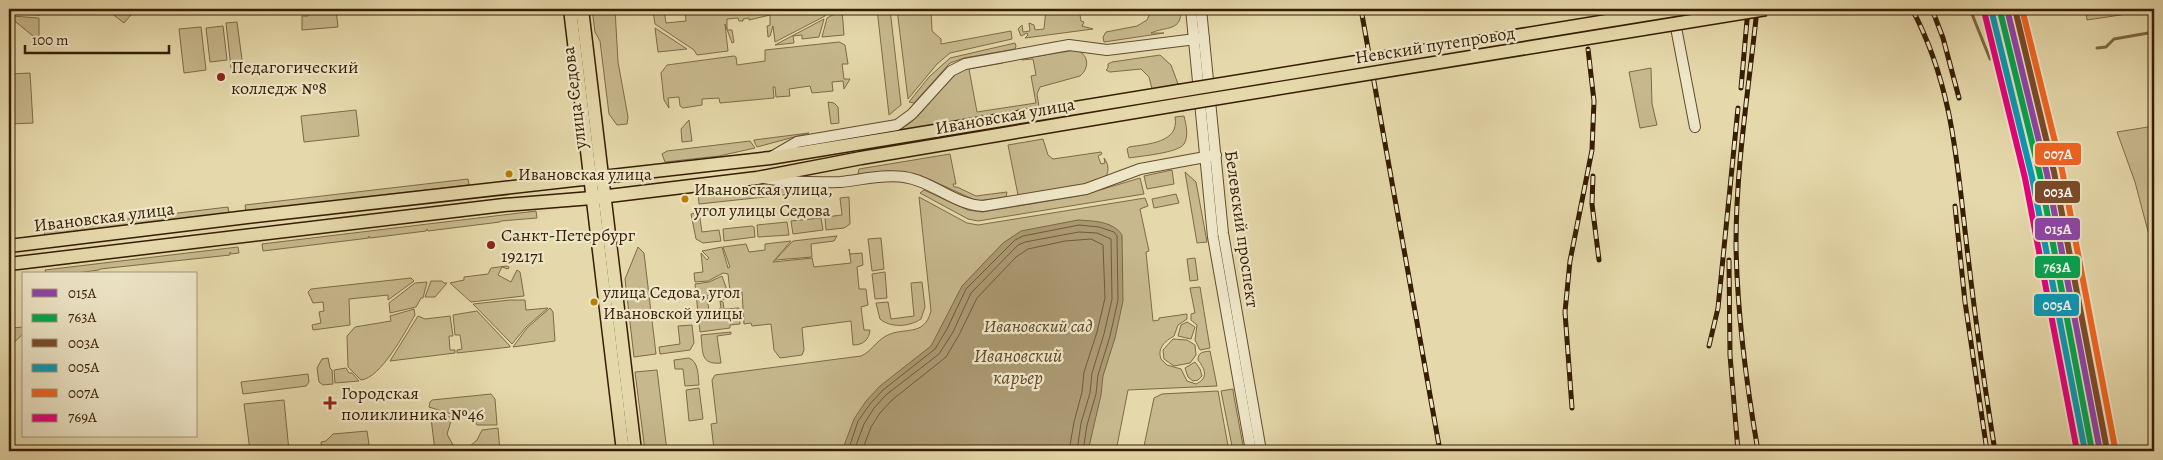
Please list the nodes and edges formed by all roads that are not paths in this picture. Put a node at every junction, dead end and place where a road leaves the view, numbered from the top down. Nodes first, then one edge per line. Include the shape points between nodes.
1 (570, 9) edge
2 (582, 9) edge
3 (1191, 9) edge
4 (1201, 9) edge
5 (1673, 9) edge
6 (1680, 9) edge
7 (1766, 9) edge
8 (1199, 38) junction
9 (1258, 85) junction
10 (1181, 98) junction
11 (1695, 127) dead end
12 (1211, 156) junction
13 (770, 158) junction
14 (838, 162) junction
15 (596, 178) junction
16 (758, 178) junction
17 (840, 182) junction
18 (598, 197) junction
19 (9, 246) edge
20 (9, 264) edge
21 (209, 451) edge
22 (224, 451) edge
23 (623, 451) edge
24 (635, 451) edge
25 (1251, 451) edge
26 (1261, 451) edge

1 - 15 main road, улица Седова
2 - 15 main road, улица Седова
3 - 8 street, Белевский проспект
4 - 8 street, Белевский проспект
5 - 11 street
6 - 9 main road, Невский путепровод, bridge
7 - 9 main road, Невский путепровод, bridge
8 - 12 street, Белевский проспект
8 - 13 street, Ивановская улица via 1106,50 1069,45 965,64 951,71 912,114 897,125 797,142
9 - 10 main road, Ивановская улица, bridge
10 - 13 main road, Ивановская улица
10 - 14 main road, Ивановская улица
12 - 17 street, Ивановская улица via 1140,169 1086,189 983,206 970,204 906,178
12 - 25 street, Белевский проспект via 1213,237
12 - 26 street, Белевский проспект
13 - 15 main road, Ивановская улица
14 - 16 main road, Ивановская улица
14 - 17 street via 833,174
15 - 18 main road, улица Седова
15 - 19 main road, Ивановская улица
16 - 17 street, Ивановская улица via 797,184
16 - 18 main road, Ивановская улица
18 - 20 main road, Ивановская улица via 504,205
18 - 23 main road, улица Седова
18 - 24 main road, улица Седова
21 - 22 street

